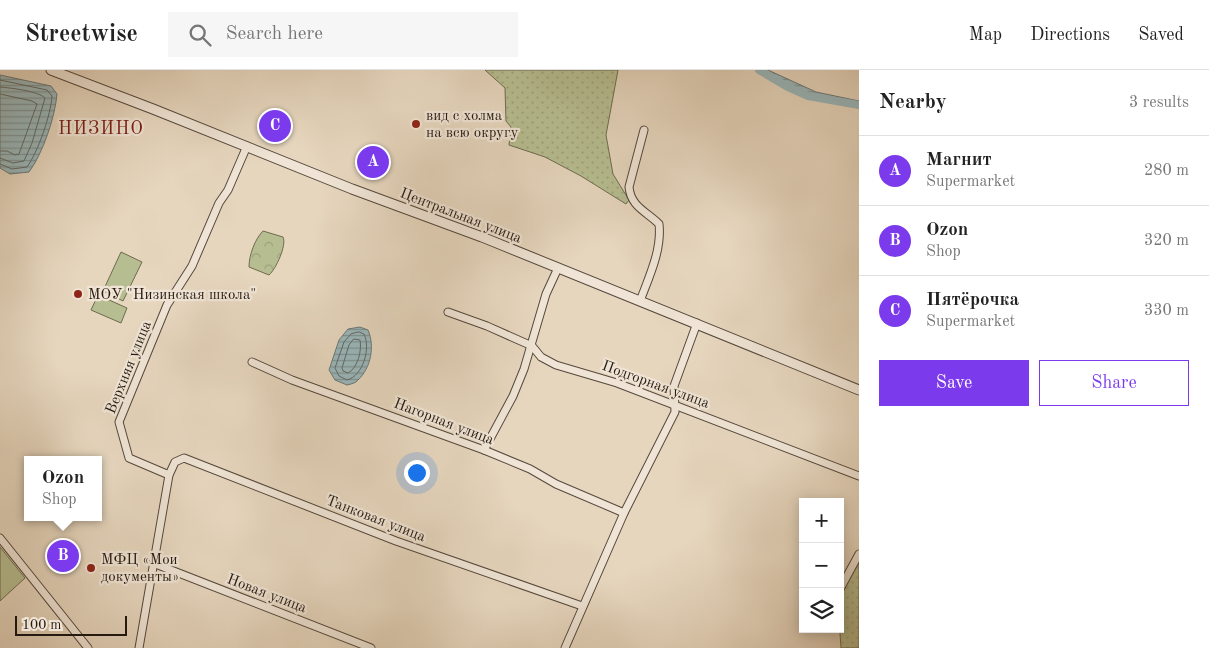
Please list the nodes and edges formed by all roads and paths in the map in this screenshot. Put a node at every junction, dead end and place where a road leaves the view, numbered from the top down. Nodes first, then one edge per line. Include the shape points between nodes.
1 (51, 70) edge
2 (644, 130) dead end
3 (247, 146) junction
4 (558, 268) junction
5 (640, 301) junction
6 (448, 312) dead end
7 (697, 323) junction
8 (532, 346) junction
9 (252, 362) dead end
10 (859, 390) edge
11 (674, 404) junction
12 (484, 450) junction
13 (169, 475) junction
14 (859, 476) edge
15 (624, 513) junction
16 (0, 538) edge
17 (859, 554) edge
18 (152, 563) junction
19 (841, 588) edge
20 (582, 606) junction
21 (88, 648) edge
22 (139, 648) edge
23 (371, 648) edge
24 (565, 648) edge

1 - 3 street, Центральная улица
2 - 5 street via 629,187 630,197 659,224 660,232 654,265
3 - 4 street, Центральная улица
3 - 13 street, Верхняя улица via 192,266 167,305 119,422 129,458
4 - 5 street, Центральная улица
4 - 8 street via 546,294
5 - 7 street, Центральная улица
6 - 8 street, Подгорная улица
7 - 10 street, Центральная улица
7 - 11 street via 674,386
8 - 11 street, Подгорная улица via 541,357 556,365
8 - 12 street via 513,396
9 - 12 street, Нагорная улица via 292,380
11 - 14 street, Подгорная улица
11 - 15 street via 675,412
12 - 15 street, Нагорная улица
13 - 18 street
13 - 20 street, Танковая улица via 175,462 184,458 396,541
15 - 20 street
16 - 21 street
17 - 19 street
18 - 22 street
18 - 23 street, Новая улица
20 - 24 street

